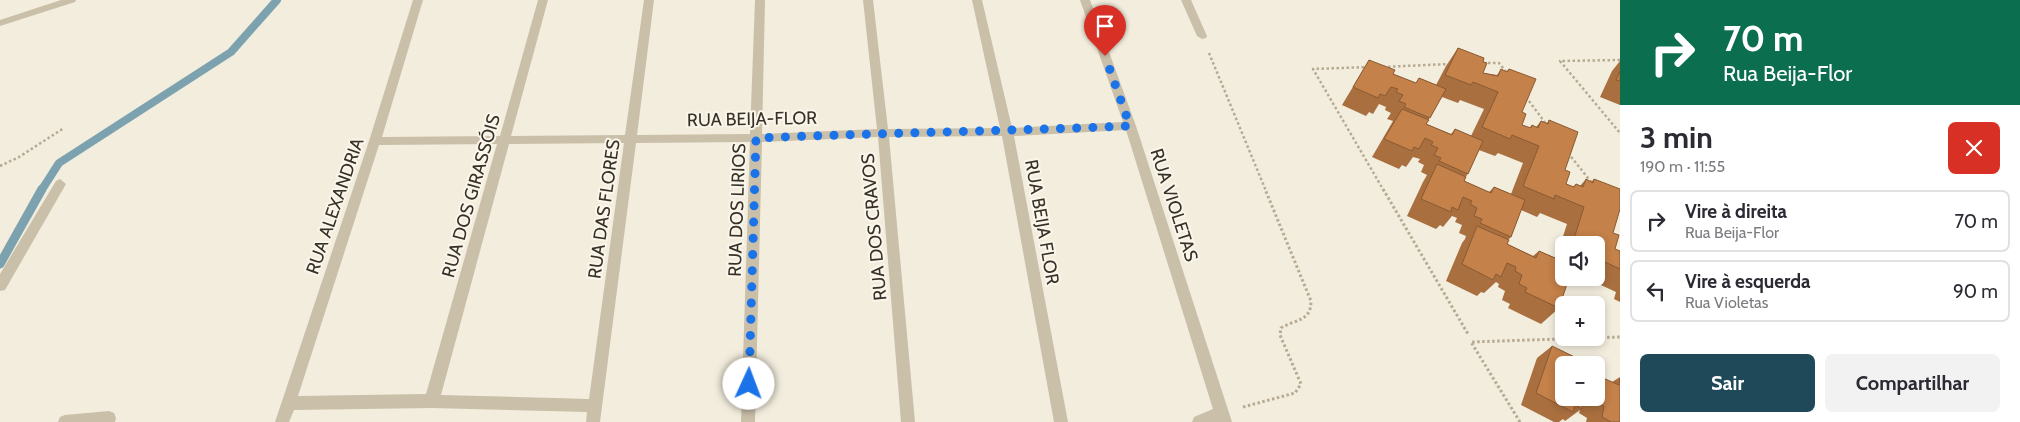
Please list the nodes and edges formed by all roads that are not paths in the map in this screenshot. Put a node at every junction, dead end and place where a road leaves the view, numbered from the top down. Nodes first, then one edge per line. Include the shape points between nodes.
1 (71, 0) edge
2 (418, 0) edge
3 (543, 0) edge
4 (649, 0) edge
5 (760, 0) edge
6 (868, 0) edge
7 (977, 0) edge
8 (1085, 0) edge
9 (1186, 0) edge
10 (0, 23) edge
11 (1202, 36) road end
12 (1130, 126) junction
13 (1007, 132) junction
14 (883, 133) junction
15 (756, 138) junction
16 (631, 139) junction
17 (375, 141) junction
18 (505, 141) junction
19 (60, 184) dead end
20 (0, 286) edge
21 (432, 401) junction
22 (286, 403) junction
23 (594, 406) junction
24 (1224, 417) edge
25 (109, 418) dead end
26 (64, 422) edge
27 (282, 422) edge
28 (593, 422) edge
29 (748, 422) edge
30 (908, 422) edge
31 (1061, 422) edge
32 (1199, 422) edge

1 - 10 street
2 - 17 street, RUA ALEXANDRIA
3 - 18 street, RUA DOS GIRASSÓIS
4 - 16 street, RUA DAS FLORES
5 - 15 street, RUA DOS LIRIOS
6 - 14 street, RUA DOS CRAVOS
7 - 13 street, RUA BEIJA FLOR
8 - 12 street, RUA VIOLETAS
9 - 11 street
12 - 13 street, RUA BEIJA-FLOR
12 - 24 street, RUA VIOLETAS
13 - 14 street, RUA BEIJA-FLOR
13 - 31 street, RUA BEIJA FLOR
14 - 15 street, RUA BEIJA-FLOR
14 - 30 street, RUA DOS CRAVOS
15 - 16 street, RUA BEIJA-FLOR
15 - 29 street, RUA DOS LIRIOS
16 - 18 street, RUA BEIJA-FLOR
16 - 23 street, RUA DAS FLORES
17 - 18 street, RUA BEIJA-FLOR
17 - 22 street, RUA ALEXANDRIA
18 - 21 street, RUA DOS GIRASSÓIS
19 - 20 street
21 - 22 street
21 - 23 street
22 - 27 street, RUA ALEXANDRIA
23 - 28 street, RUA DAS FLORES
24 - 32 street
25 - 26 street

